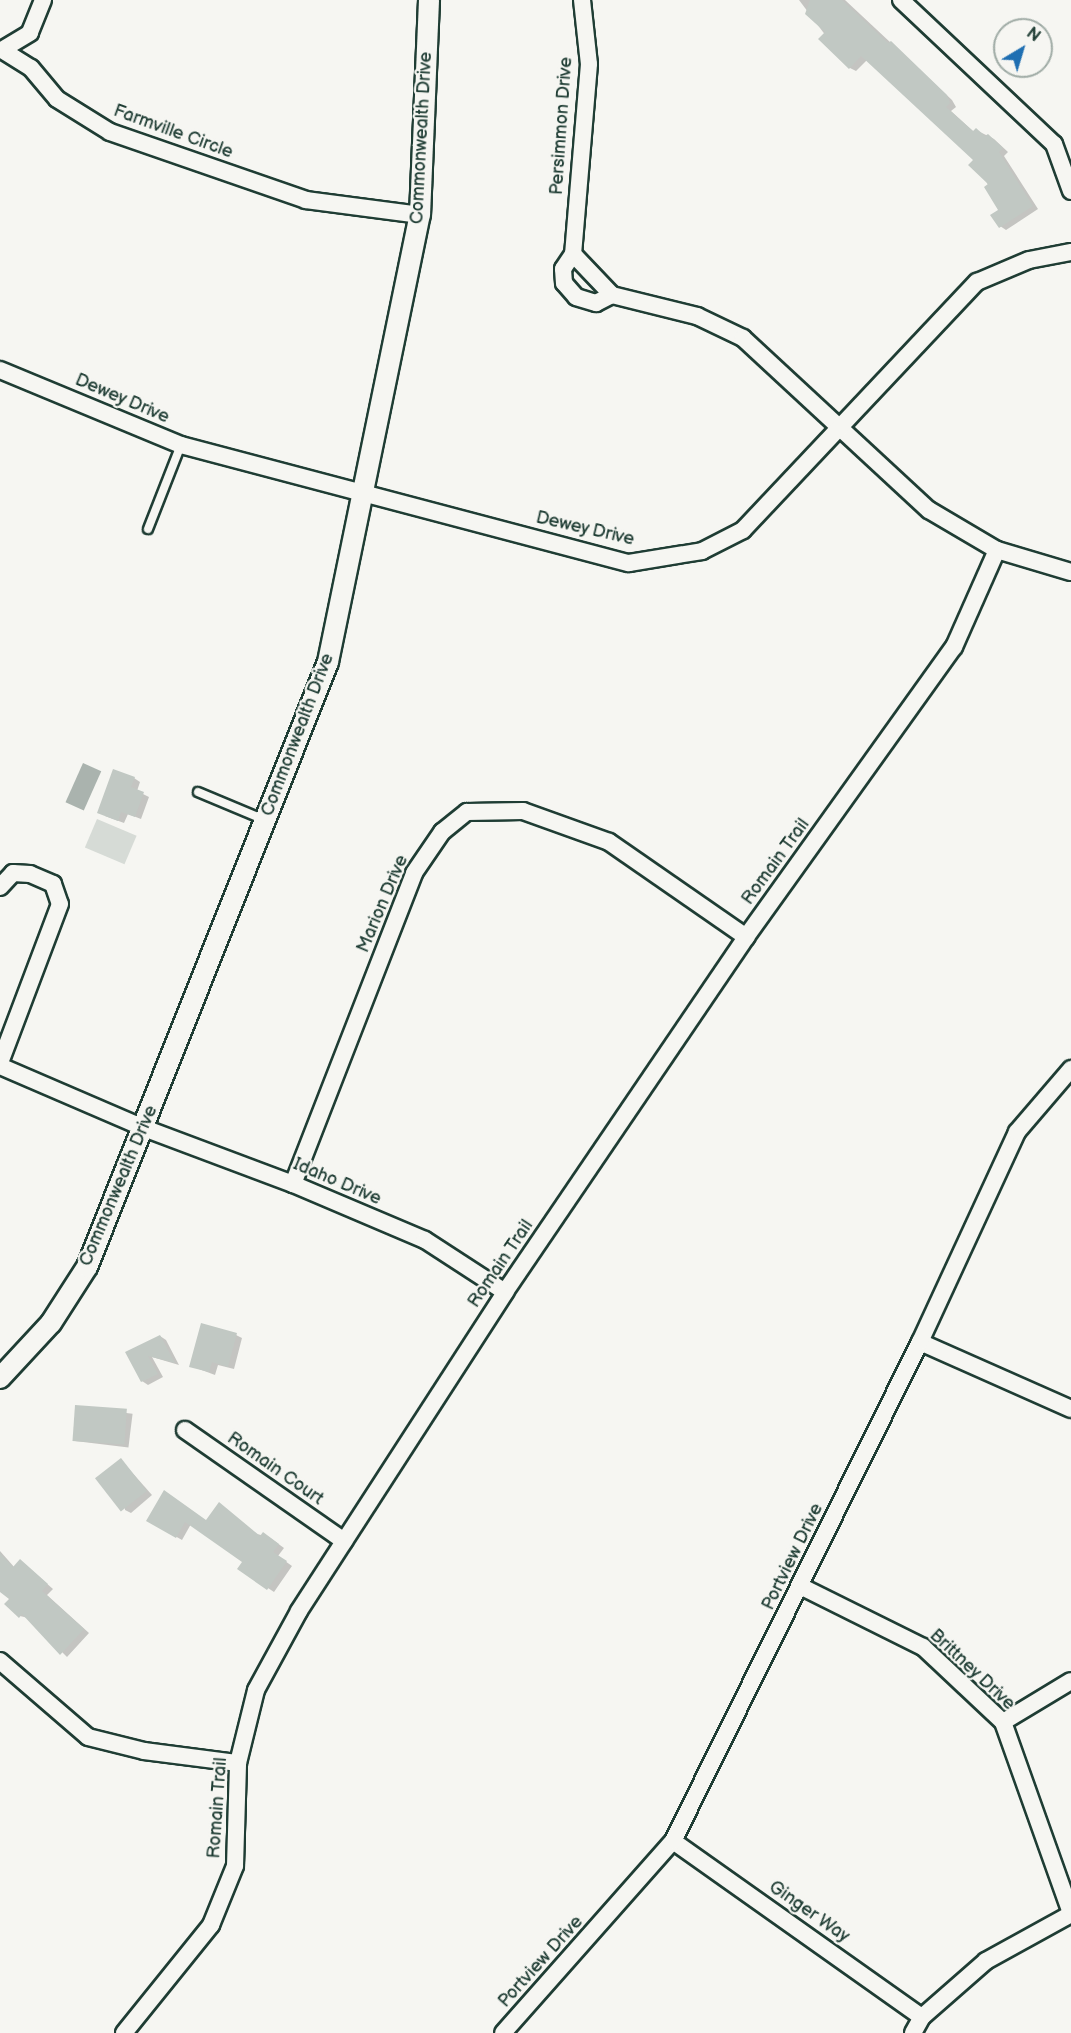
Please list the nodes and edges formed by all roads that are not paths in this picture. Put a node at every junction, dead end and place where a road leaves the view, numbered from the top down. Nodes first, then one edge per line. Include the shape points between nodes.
1 (43, 0) edge
2 (429, 0) edge
3 (582, 0) edge
4 (901, 0) edge
5 (1071, 191) edge
6 (420, 215) junction
7 (1071, 252) edge
8 (573, 254) junction
9 (612, 295) junction
10 (0, 370) edge
11 (841, 427) junction
12 (181, 445) junction
13 (361, 492) junction
14 (148, 529) dead end
15 (997, 550) junction
16 (1071, 572) edge
17 (198, 792) dead end
18 (266, 820) junction
19 (0, 887) edge
20 (746, 937) junction
21 (0, 1065) edge
22 (1071, 1069) edge
23 (144, 1128) junction
24 (293, 1184) junction
25 (505, 1292) junction
26 (920, 1342) junction
27 (0, 1378) edge
28 (1071, 1409) edge
29 (185, 1431) dead end
30 (344, 1540) junction
31 (801, 1586) junction
32 (0, 1662) edge
33 (1071, 1681) edge
34 (1003, 1722) junction
35 (237, 1763) junction
36 (673, 1841) junction
37 (1071, 1913) edge
38 (922, 2017) junction
39 (124, 2033) edge
40 (503, 2033) edge
41 (913, 2033) edge

1 - 6 street, Farmville Circle via 30,33 2,50 31,68 57,99 110,132 306,200
2 - 6 street, Commonwealth Drive
3 - 8 street, Persimmon Drive via 589,64
4 - 5 street via 1054,144
6 - 13 street, Commonwealth Drive
7 - 11 street, Dewey Drive via 1029,260 978,282
8 - 9 street
8 - 9 street, Persimmon Drive via 563,269 564,283 576,297 596,303
9 - 11 street, Persimmon Drive via 698,316 743,338
10 - 12 street, Dewey Drive
11 - 13 street, Dewey Drive via 743,530 702,550 629,563
11 - 15 street, Persimmon Drive via 928,510
12 - 13 street, Dewey Drive
12 - 14 lane
13 - 18 street, Commonwealth Drive via 328,662
15 - 16 street, Persimmon Drive
15 - 20 street, Romain Trail via 954,647
17 - 18 lane
18 - 23 street, Commonwealth Drive
19 - 21 street via 14,873 30,874 53,884 60,904
20 - 24 street, Marion Drive via 609,842 523,811 467,812 442,831 414,873
20 - 25 street, Romain Trail
21 - 23 street, Idaho Drive
22 - 26 street, Portview Drive via 1017,1132
23 - 24 street, Idaho Drive
23 - 27 street, Commonwealth Drive via 87,1267 51,1323
24 - 25 street, Idaho Drive via 425,1240
25 - 30 street, Romain Trail
26 - 28 street
26 - 31 street, Portview Drive
29 - 30 street, Romain Court
30 - 35 street, Romain Trail via 256,1690
31 - 34 street, Brittney Drive via 923,1647
31 - 36 street, Portview Drive
32 - 35 street via 88,1737 144,1751
33 - 34 street
34 - 37 street, Brittney Drive
35 - 39 street, Romain Trail via 234,1866 211,1925
36 - 38 street, Ginger Way
36 - 40 street, Portview Drive
37 - 38 street via 986,1961
38 - 41 street

